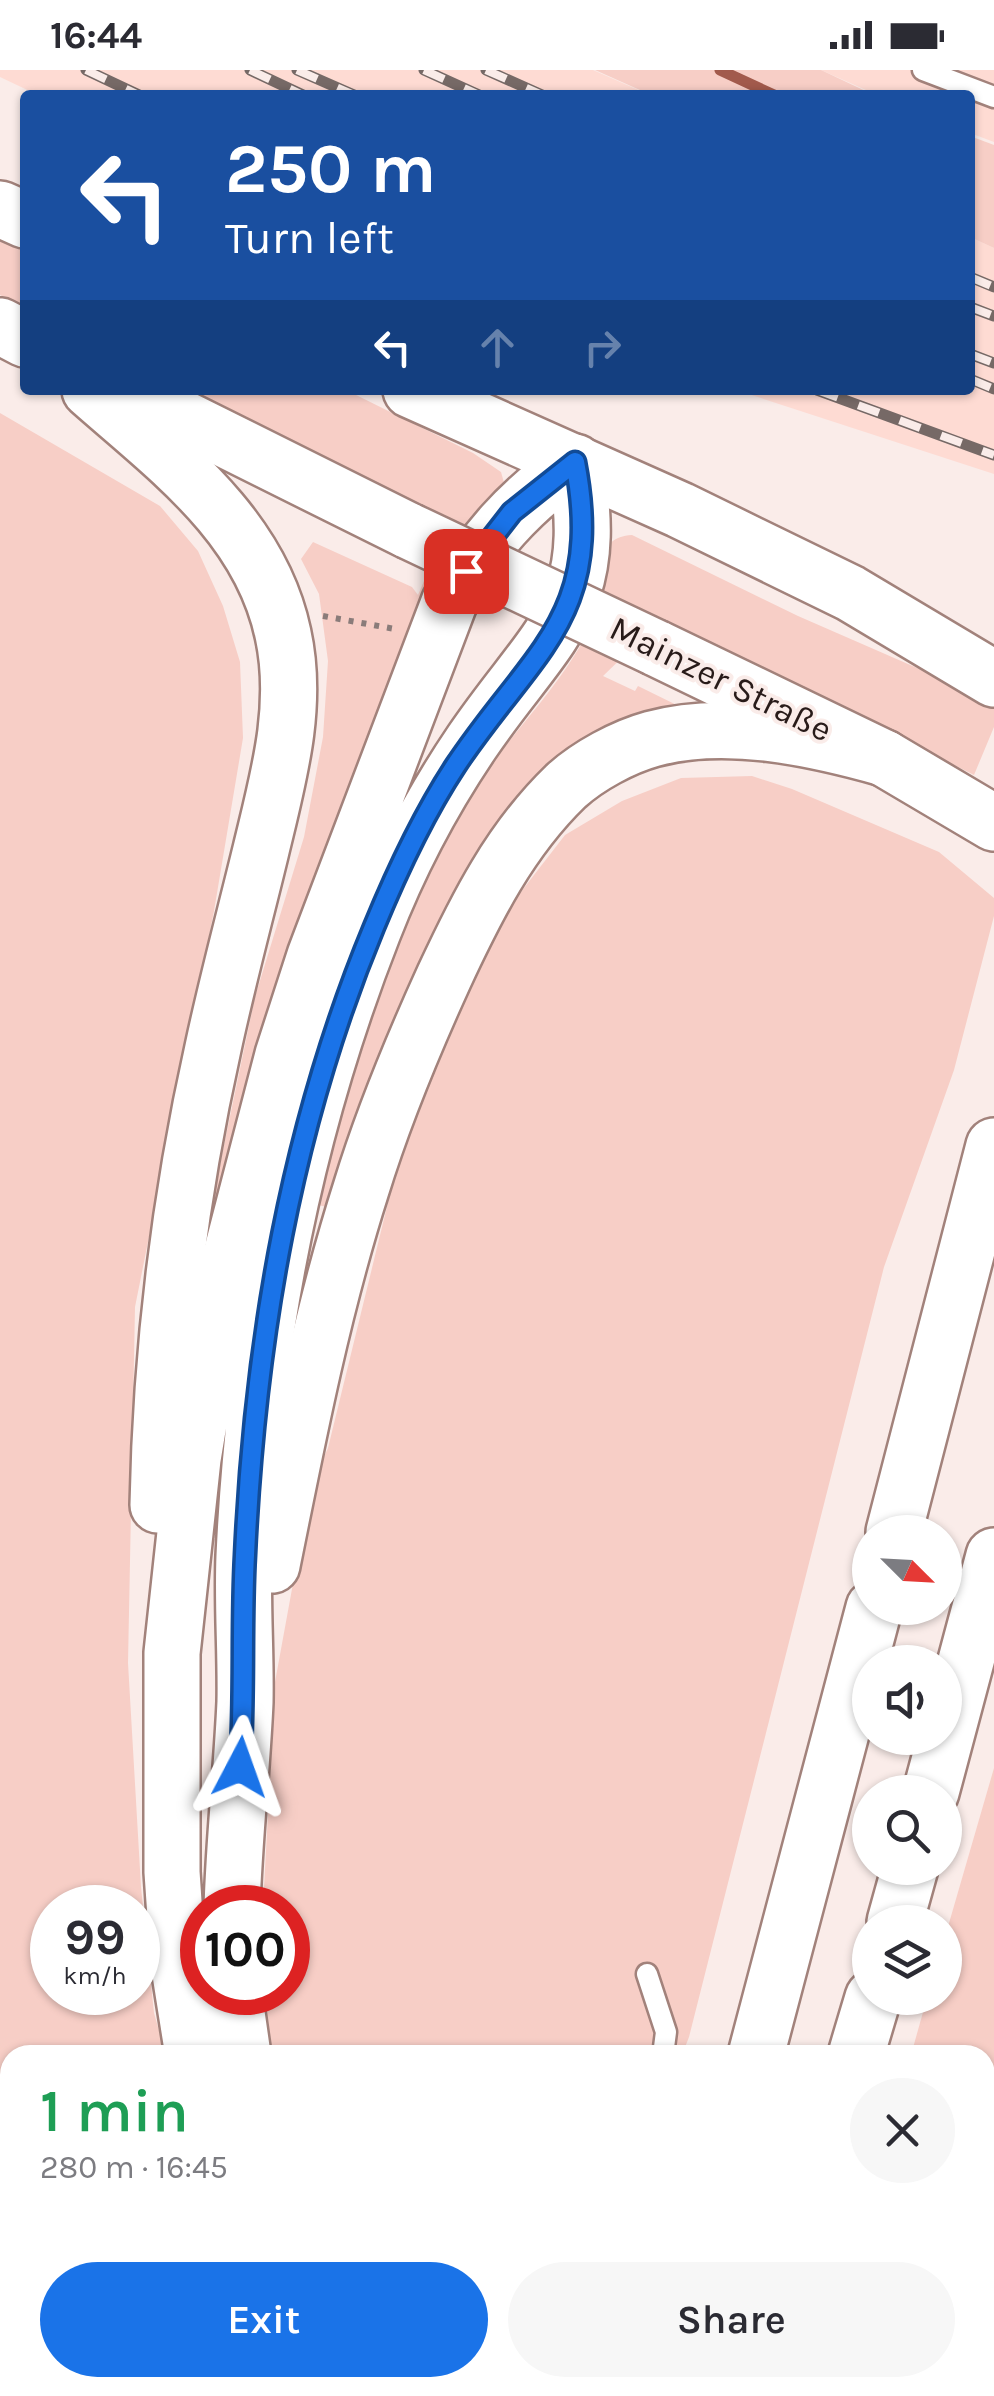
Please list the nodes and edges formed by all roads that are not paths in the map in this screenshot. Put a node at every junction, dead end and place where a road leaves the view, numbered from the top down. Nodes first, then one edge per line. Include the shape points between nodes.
1 (923, 70) edge
2 (994, 97) edge
3 (96, 395) edge
4 (136, 395) edge
5 (423, 395) edge
6 (575, 462) junction
7 (994, 679) edge
8 (884, 758) junction
9 (994, 824) edge
10 (994, 1146) edge
11 (898, 1515) edge
12 (994, 1556) edge
13 (870, 1625) edge
14 (172, 1678) junction
15 (245, 1701) junction
16 (935, 1775) edge
17 (233, 1885) edge
18 (783, 1958) junction
19 (648, 1974) dead end
20 (237, 2015) edge
21 (868, 2015) edge
22 (191, 2045) edge
23 (242, 2045) edge
24 (664, 2045) edge
25 (728, 2045) edge
26 (759, 2045) edge
27 (859, 2045) edge

1 - 2 lane
3 - 14 main road via 208,496 240,536 284,634 290,699 283,759 213,1047 170,1293 157,1523
4 - 8 main road, Mainzer Straße, bridge
5 - 6 main road
6 - 7 main road via 850,592
6 - 14 main road via 512,512 466,571 315,956 255,1154 213,1340 183,1536
6 - 15 main road via 583,519 571,600 548,644 453,770 415,836 374,928 309,1117 258,1378 244,1560
8 - 9 main road
8 - 15 main road via 775,733 652,739 568,784 498,870 421,1028 361,1188 291,1473
10 - 11 main road
12 - 16 main road
13 - 18 main road
14 - 22 main road via 172,1872
15 - 17 main road
18 - 25 main road via 748,2002
18 - 26 main road
19 - 24 lane
20 - 23 main road
21 - 27 main road

